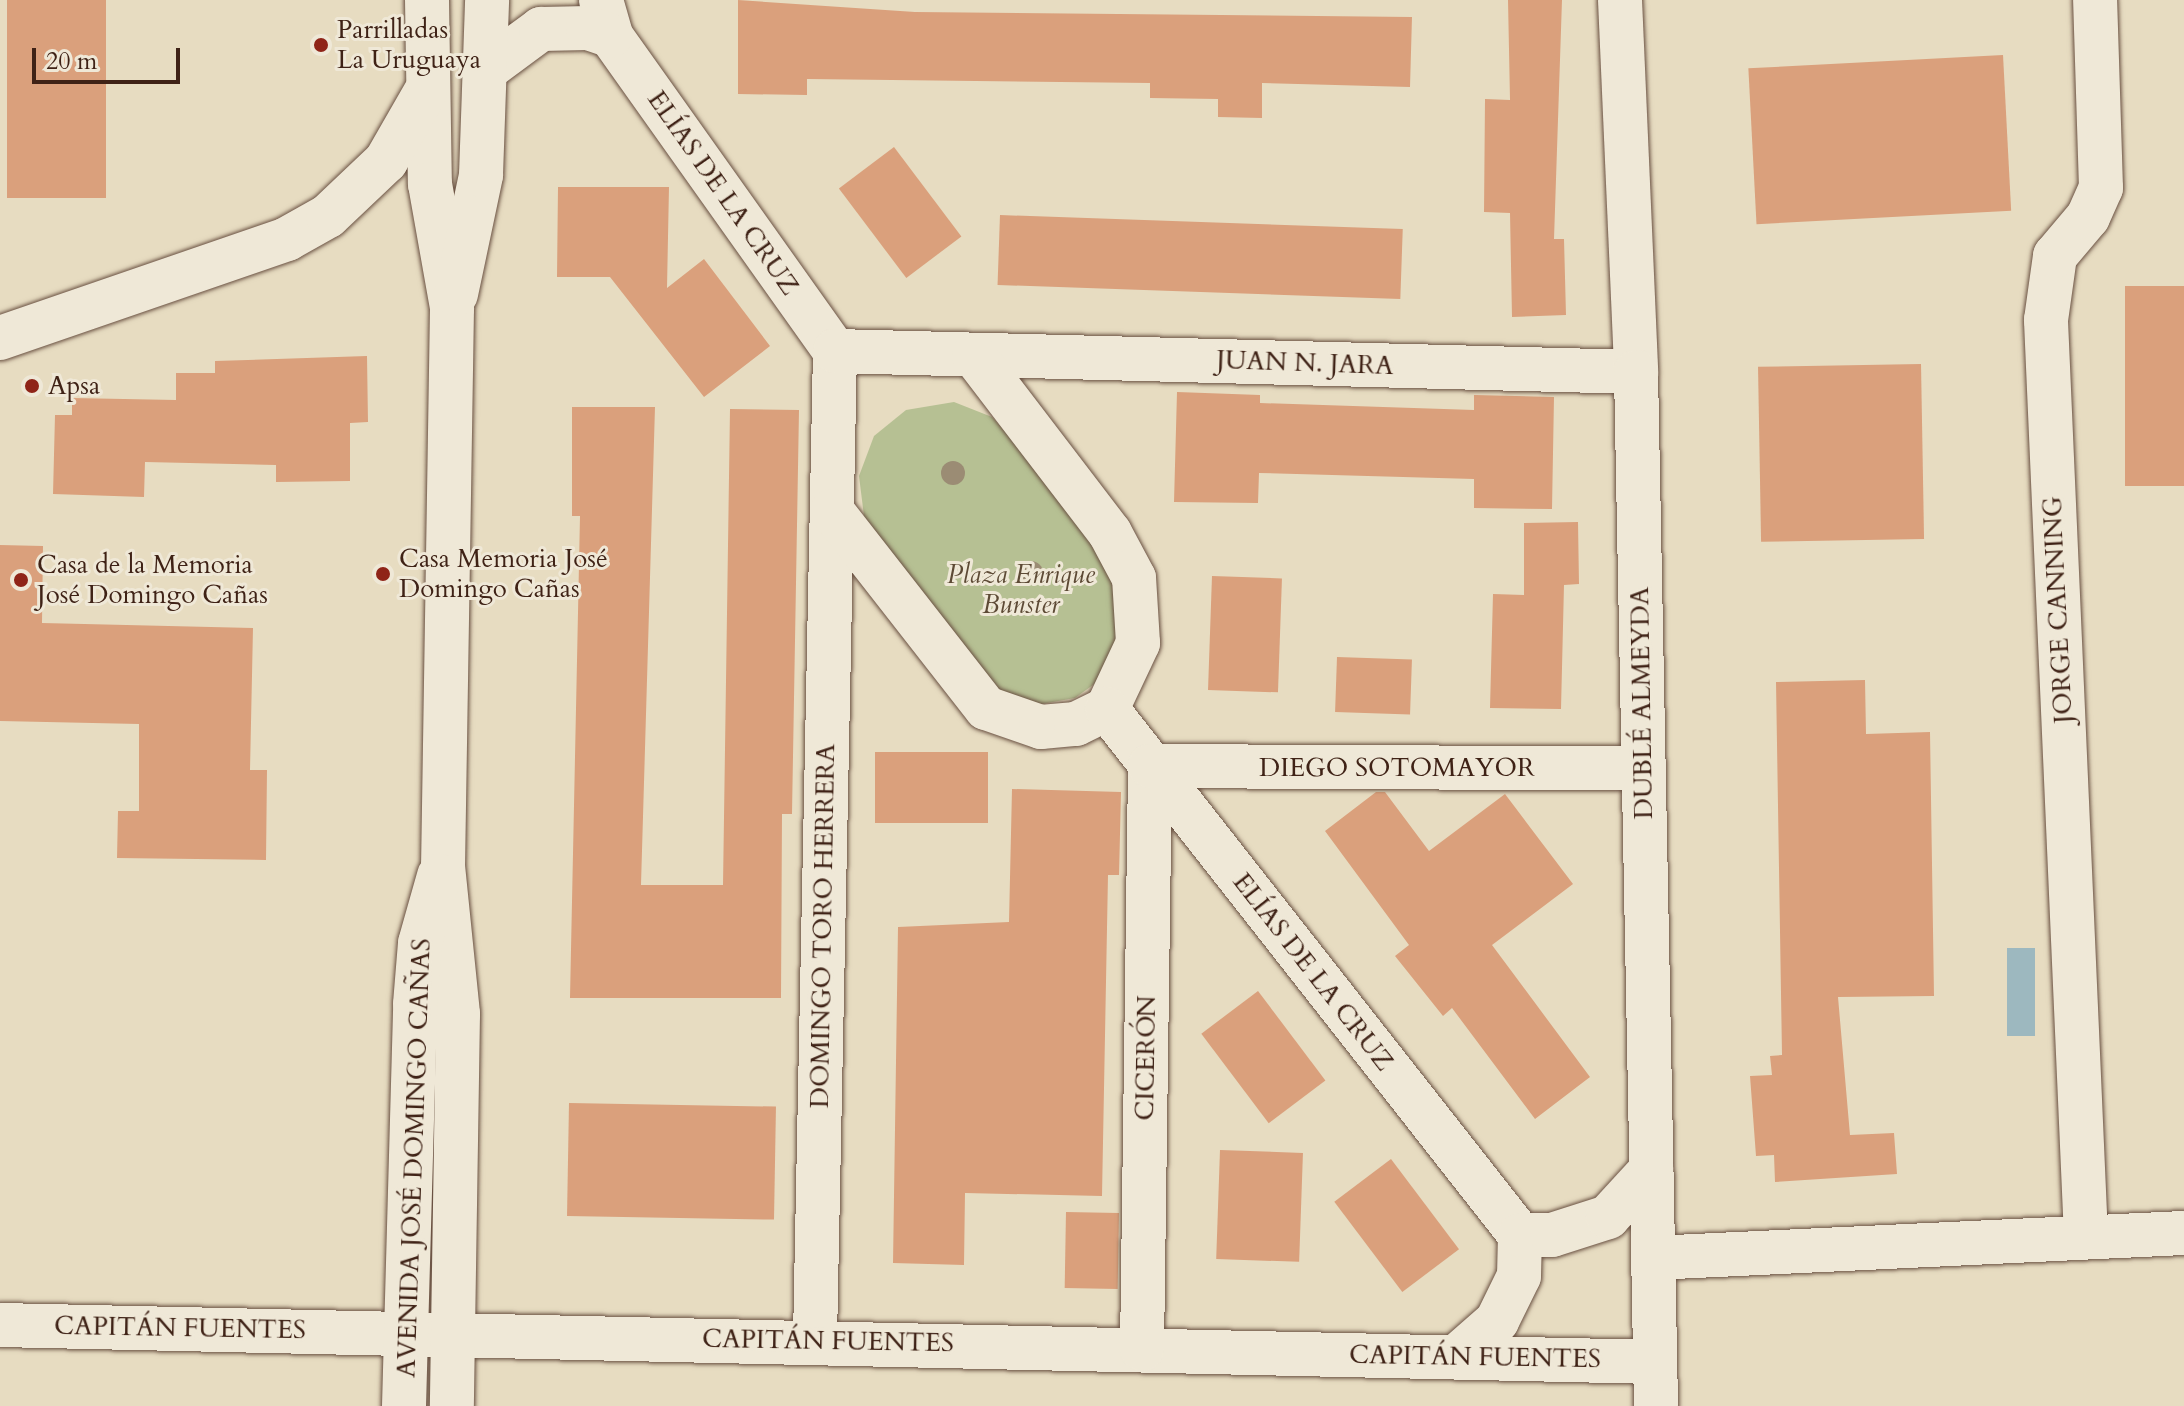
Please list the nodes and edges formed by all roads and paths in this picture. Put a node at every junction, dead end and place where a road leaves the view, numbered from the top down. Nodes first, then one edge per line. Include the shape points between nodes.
1 (427, 0) edge
2 (487, 0) edge
3 (1620, 0) edge
4 (2095, 0) edge
5 (606, 18) edge
6 (484, 71) junction
7 (425, 93) junction
8 (452, 308) junction
9 (0, 338) edge
10 (835, 351) junction
11 (974, 355) junction
12 (1636, 372) junction
13 (832, 511) junction
14 (1107, 709) junction
15 (1150, 766) junction
16 (1643, 769) junction
17 (443, 866) junction
18 (1651, 1170) junction
19 (2184, 1233) edge
20 (1520, 1235) junction
21 (2086, 1237) junction
22 (1653, 1258) junction
23 (0, 1325) edge
24 (406, 1332) junction
25 (454, 1333) junction
26 (815, 1341) junction
27 (1142, 1349) junction
28 (1456, 1357) junction
29 (1655, 1362) junction
30 (404, 1406) edge
31 (452, 1406) edge
32 (1656, 1406) edge

1 - 7 street, AVENIDA JOSÉ DOMINGO CAÑAS
2 - 6 street, AVENIDA JOSÉ DOMINGO CAÑAS
3 - 12 street, DUBLÉ ALMEYDA
4 - 21 street, JORGE CANNING via 2101,188 2088,217 2055,256 2046,320
5 - 6 street, ELÍAS DE LA CRUZ via 588,28 541,29
5 - 10 street, ELÍAS DE LA CRUZ
6 - 8 street, AVENIDA JOSÉ DOMINGO CAÑAS via 481,175
7 - 8 street, AVENIDA JOSÉ DOMINGO CAÑAS via 430,184
7 - 9 street via 386,161 328,216 287,239
8 - 17 street, AVENIDA JOSÉ DOMINGO CAÑAS
10 - 11 street
10 - 13 street
11 - 12 street, JUAN N. JARA
11 - 14 street via 1110,533 1134,578 1138,643
12 - 16 street, DUBLÉ ALMEYDA
13 - 14 street via 986,708 1041,727 1076,724
13 - 26 street, DOMINGO TORO HERRERA
14 - 15 street, ELÍAS DE LA CRUZ
15 - 16 street, DIEGO SOTOMAYOR
15 - 20 street, ELÍAS DE LA CRUZ
15 - 27 street, CICERÓN
16 - 18 street, DUBLÉ ALMEYDA
17 - 24 street, AVENIDA JOSÉ DOMINGO CAÑAS via 418,958
17 - 25 street, AVENIDA JOSÉ DOMINGO CAÑAS via 458,1014
18 - 20 street via 1608,1217 1552,1235
18 - 22 street, DUBLÉ ALMEYDA
19 - 21 street
20 - 28 street via 1519,1276 1497,1321
21 - 22 street
22 - 29 street, DUBLÉ ALMEYDA
23 - 24 street, CAPITÁN FUENTES
24 - 25 street, CAPITÁN FUENTES
24 - 30 street, AVENIDA JOSÉ DOMINGO CAÑAS
25 - 26 street, CAPITÁN FUENTES
25 - 31 street, AVENIDA JOSÉ DOMINGO CAÑAS
26 - 27 street, CAPITÁN FUENTES
27 - 28 street, CAPITÁN FUENTES
28 - 29 street, CAPITÁN FUENTES
29 - 32 street, DUBLÉ ALMEYDA

